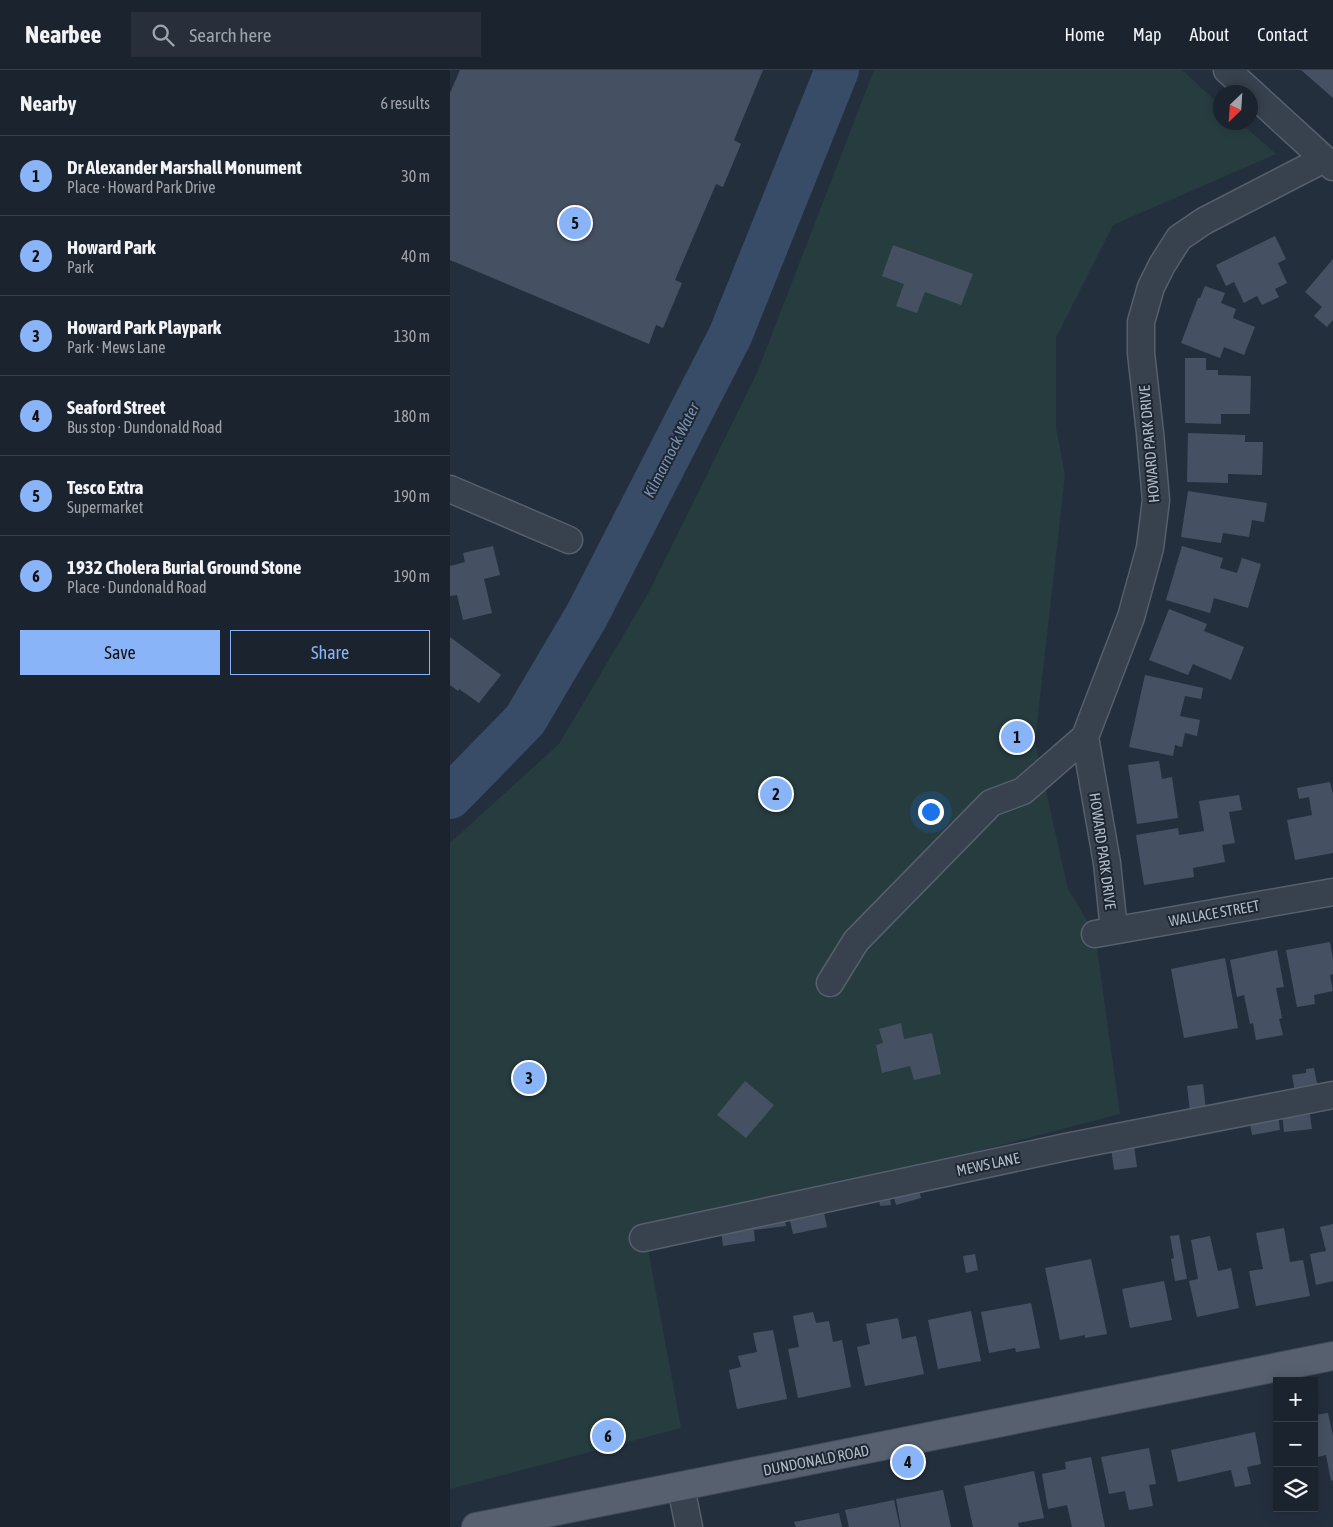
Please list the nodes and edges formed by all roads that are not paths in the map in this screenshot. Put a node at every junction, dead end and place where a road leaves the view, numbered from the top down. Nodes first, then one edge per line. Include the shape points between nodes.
1 (1227, 70) edge
2 (1328, 163) edge
3 (450, 489) edge
4 (569, 540) dead end
5 (1085, 737) junction
6 (1333, 892) edge
7 (1105, 932) joint
8 (830, 983) dead end
9 (1333, 1095) edge
10 (643, 1238) dead end
11 (1333, 1356) edge
12 (681, 1487) junction
13 (476, 1527) edge
14 (689, 1527) edge

1 - 2 street
2 - 5 street, HOWARD PARK DRIVE via 1204,221 1179,238 1151,287 1141,322 1141,353 1156,500 1150,548 1131,617
3 - 4 street
5 - 7 street, HOWARD PARK DRIVE via 1107,864
5 - 8 street via 1023,791 991,803 856,941
6 - 7 street, WALLACE STREET
9 - 10 street, MEWS LANE via 1066,1146
11 - 12 main road, DUNDONALD ROAD
12 - 13 main road, DUNDONALD ROAD
12 - 14 street

